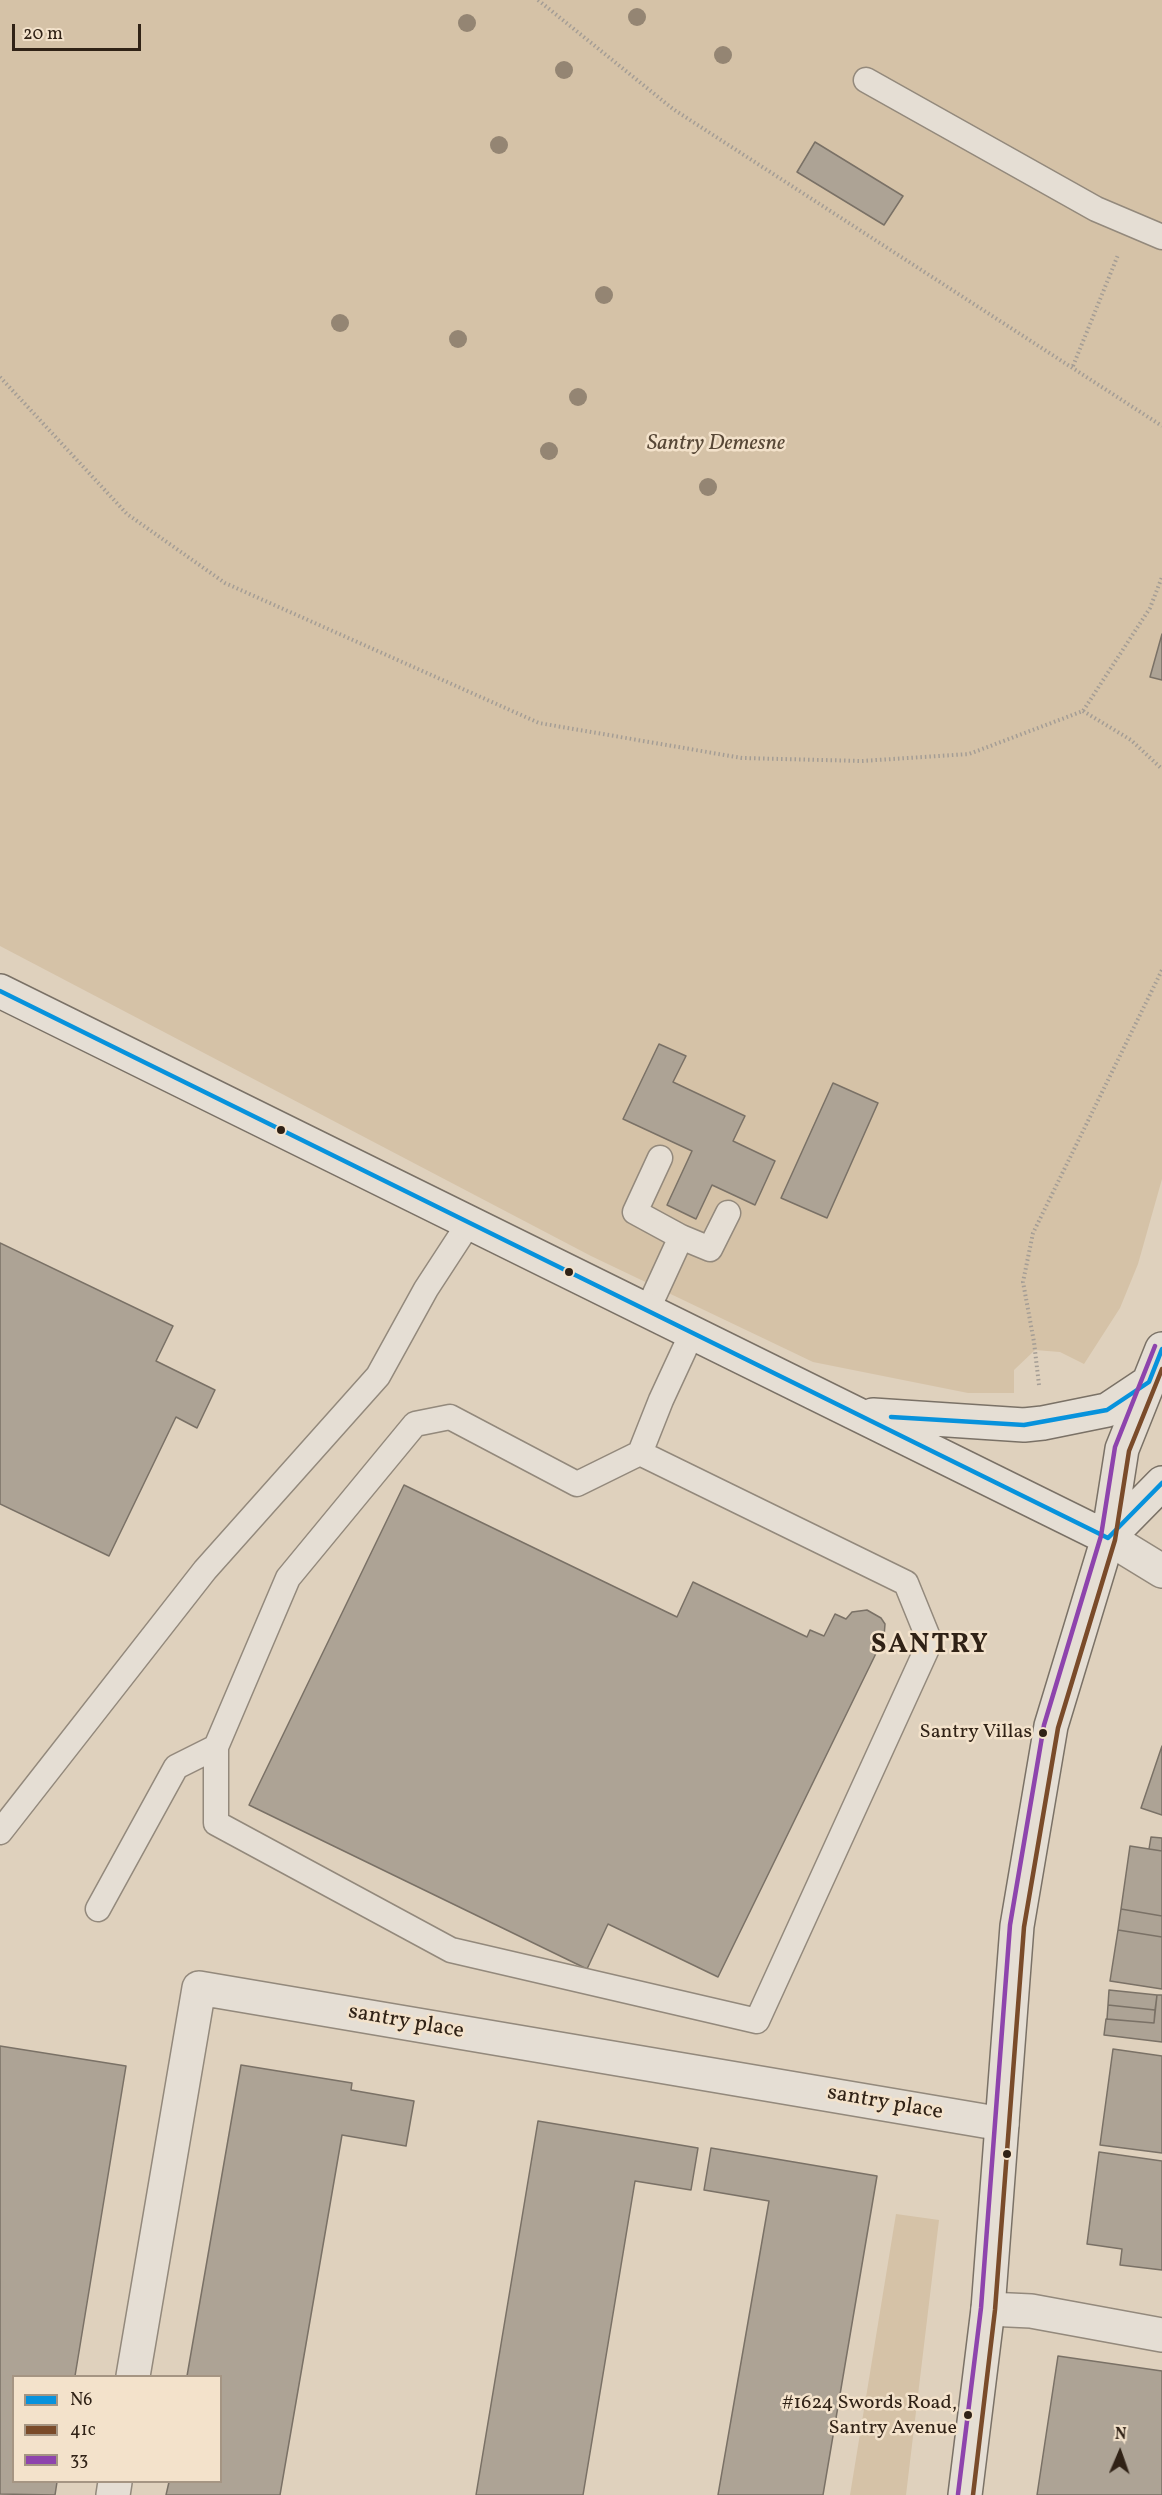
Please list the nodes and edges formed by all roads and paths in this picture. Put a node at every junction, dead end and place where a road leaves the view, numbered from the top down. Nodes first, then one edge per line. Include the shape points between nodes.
1 (538, 0) edge
2 (866, 80) dead end
3 (1131, 224) junction
4 (1162, 237) edge
5 (1072, 366) junction
6 (0, 377) edge
7 (1162, 426) edge
8 (1162, 577) edge
9 (1083, 711) junction
10 (1162, 769) edge
11 (1162, 970) edge
12 (0, 991) edge
13 (660, 1158) dead end
14 (728, 1213) dead end
15 (469, 1223) junction
16 (681, 1237) junction
17 (647, 1311) junction
18 (692, 1333) junction
19 (1162, 1349) edge
20 (1149, 1382) junction
21 (1040, 1395) dead end
22 (858, 1414) junction
23 (640, 1453) junction
24 (1162, 1483) edge
25 (1108, 1538) junction
26 (1162, 1571) edge
27 (216, 1747) junction
28 (0, 1832) edge
29 (98, 1909) dead end
30 (1002, 2124) junction
31 (988, 2309) junction
32 (1162, 2335) edge
33 (133, 2375) edge
34 (964, 2495) edge

1 - 5 path via 673,109
2 - 3 lane via 1096,209
3 - 4 lane
3 - 5 path
5 - 7 path
6 - 9 path via 127,514 225,583 539,723 742,758 862,761 969,754
8 - 9 path via 1150,608
9 - 10 path via 1131,740
11 - 21 path via 1033,1233 1023,1282
12 - 15 main road
13 - 16 lane via 635,1212
14 - 16 lane via 710,1249
15 - 17 main road
15 - 28 lane via 426,1289 378,1376 205,1570
16 - 17 lane
17 - 18 main road
18 - 22 main road
18 - 23 lane
19 - 20 main road
20 - 22 main road via 1107,1410 1043,1423
20 - 25 main road via 1122,1449
22 - 25 main road
23 - 27 lane via 578,1484 450,1418 415,1424 288,1578
23 - 27 lane via 906,1583 930,1642 757,2021 451,1950 216,1823
24 - 25 main road
25 - 26 main road
25 - 30 main road via 1051,1726 1017,1926
27 - 29 lane via 176,1767
30 - 31 main road
30 - 33 main road, santry place via 199,1988
31 - 32 main road via 1031,2311
31 - 34 main road

